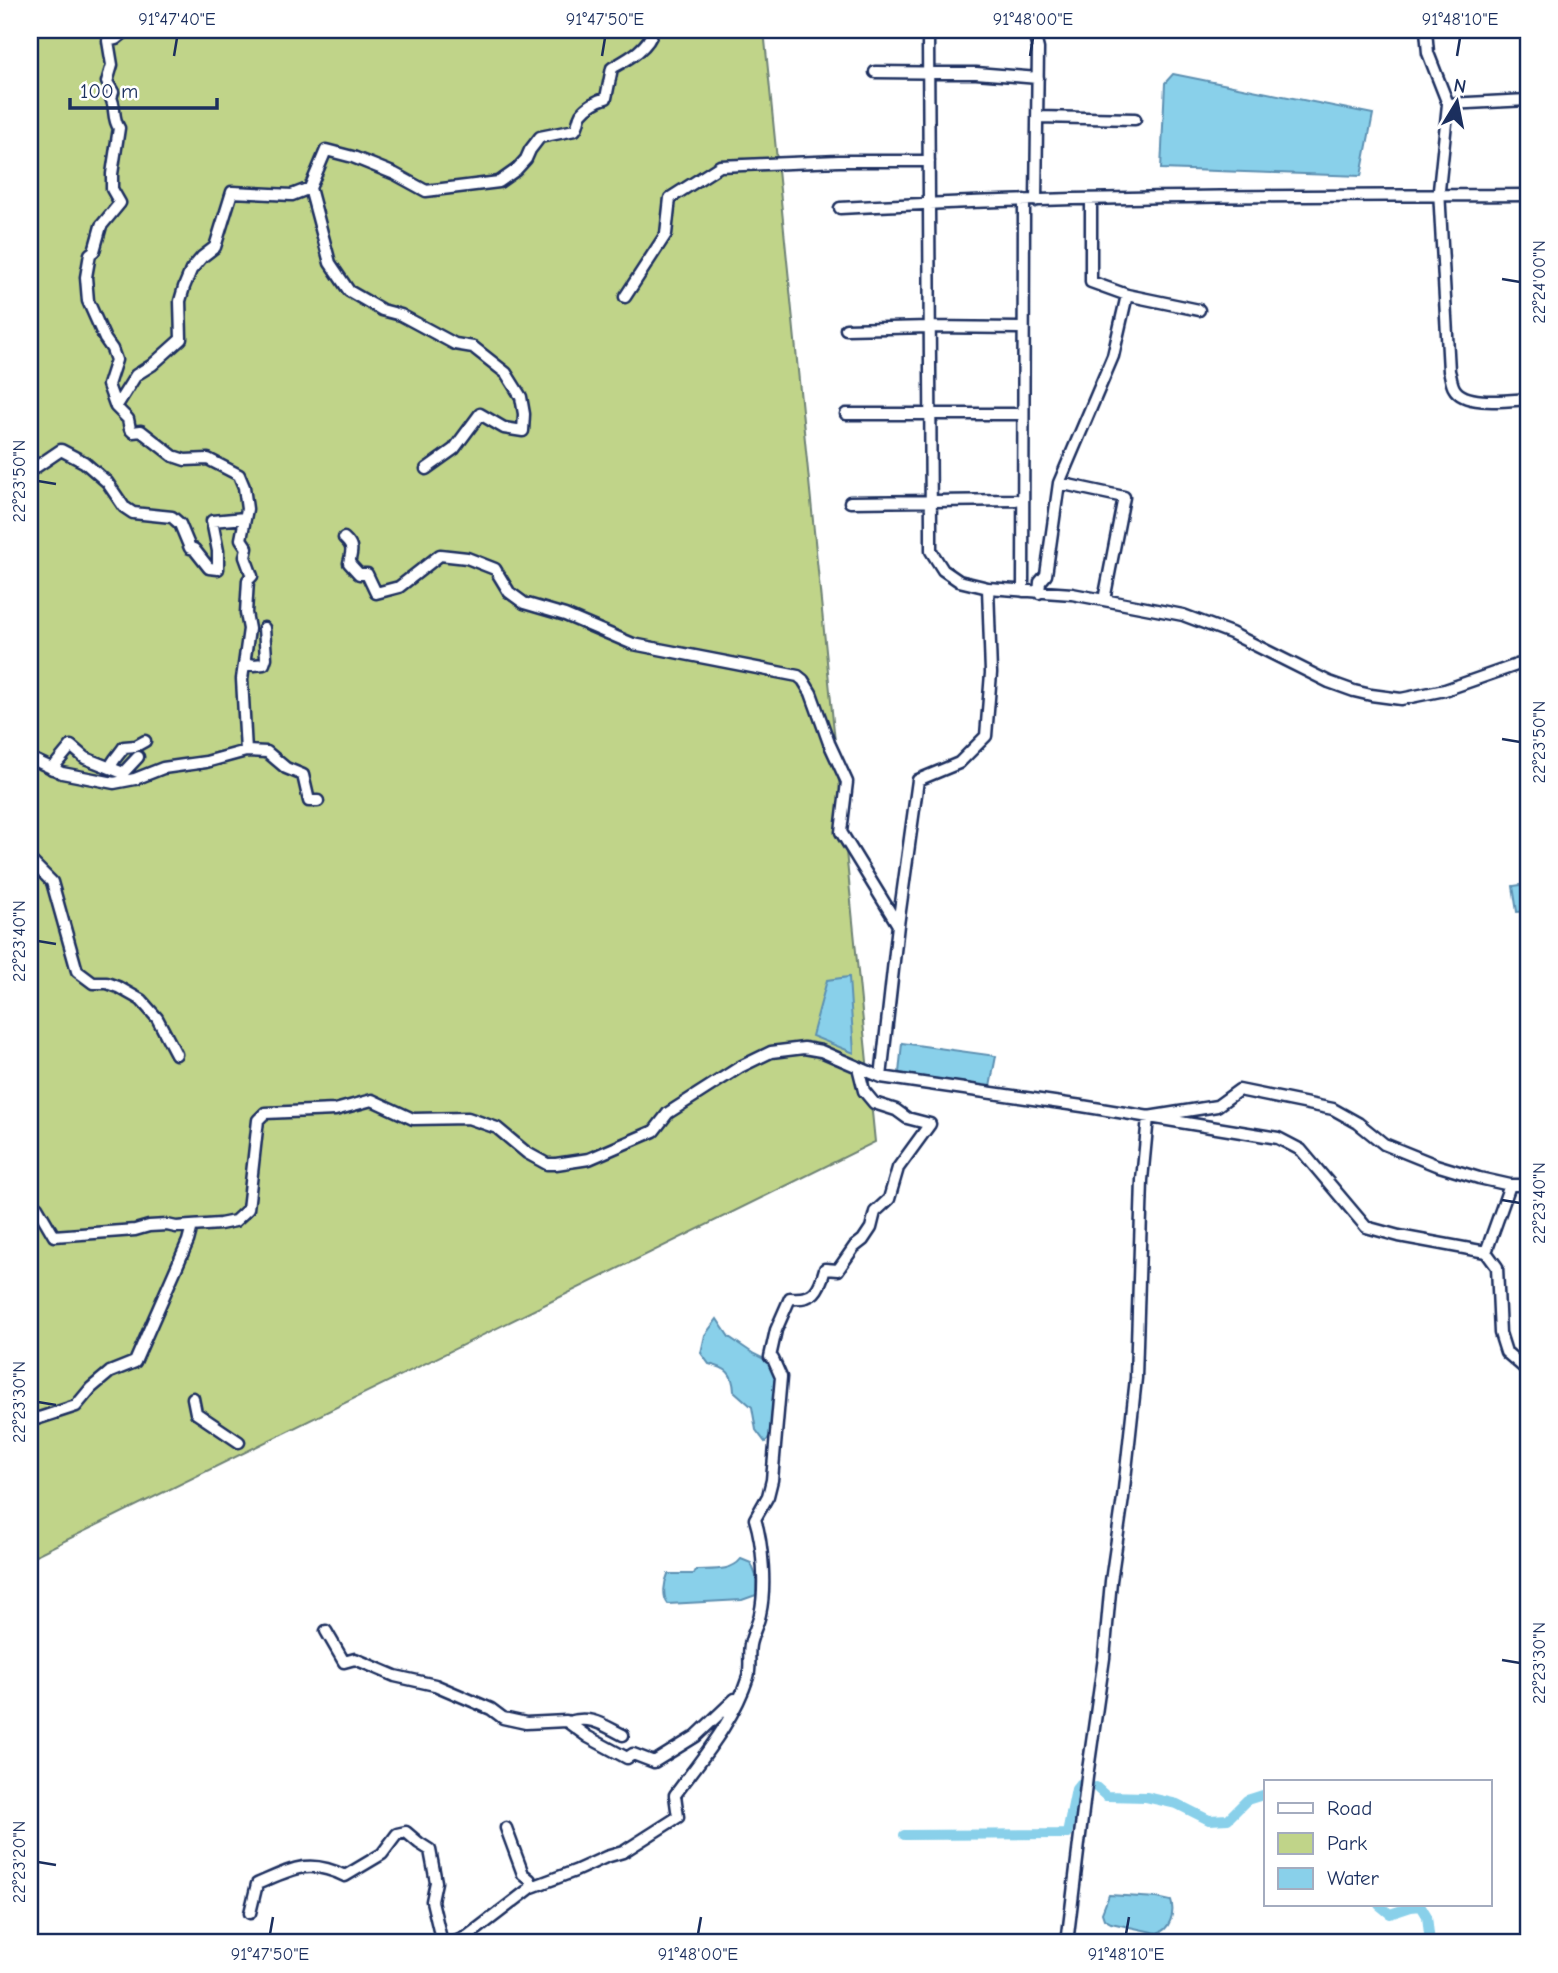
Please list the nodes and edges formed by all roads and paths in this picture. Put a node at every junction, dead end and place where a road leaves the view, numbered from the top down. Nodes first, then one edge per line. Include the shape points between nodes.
1 (127, 30) edge
2 (653, 30) edge
3 (934, 30) edge
4 (1033, 30) edge
5 (1426, 30) edge
6 (875, 72) dead end
7 (928, 73) junction
8 (1038, 78) junction
9 (1528, 100) edge
10 (1448, 104) junction
11 (1037, 117) junction
12 (1135, 119) dead end
13 (929, 161) junction
14 (310, 188) junction
15 (1528, 195) edge
16 (1440, 196) junction
17 (1091, 199) junction
18 (1024, 200) junction
19 (1036, 201) junction
20 (929, 203) junction
21 (841, 208) dead end
22 (1127, 295) junction
23 (625, 297) dead end
24 (1199, 310) dead end
25 (930, 327) junction
26 (1019, 328) dead end
27 (846, 329) dead end
28 (1528, 399) edge
29 (116, 407) junction
30 (931, 413) junction
31 (846, 414) dead end
32 (1019, 414) dead end
33 (30, 469) edge
34 (426, 469) dead end
35 (1059, 483) junction
36 (931, 500) junction
37 (1016, 500) dead end
38 (850, 502) dead end
39 (245, 518) junction
40 (344, 538) dead end
41 (988, 588) junction
42 (1023, 591) junction
43 (1039, 593) junction
44 (1104, 600) junction
45 (264, 628) dead end
46 (1528, 660) edge
47 (246, 663) junction
48 (145, 741) dead end
49 (246, 751) junction
50 (138, 757) dead end
51 (30, 758) edge
52 (110, 768) junction
53 (52, 769) junction
54 (318, 801) dead end
55 (30, 863) edge
56 (898, 925) junction
57 (176, 1054) dead end
58 (858, 1067) junction
59 (881, 1077) junction
60 (1148, 1117) junction
61 (1510, 1185) junction
62 (1528, 1185) edge
63 (30, 1202) edge
64 (192, 1226) junction
65 (1486, 1252) junction
66 (1528, 1371) edge
67 (193, 1398) dead end
68 (30, 1421) edge
69 (239, 1442) dead end
70 (326, 1631) dead end
71 (740, 1694) junction
72 (568, 1722) junction
73 (623, 1735) dead end
74 (506, 1829) dead end
75 (532, 1887) junction
76 (250, 1913) dead end
77 (442, 1943) edge
78 (453, 1943) edge
79 (1067, 1943) edge

1 - 29 street via 108,41 111,65 107,82 113,92 118,128 112,189 120,203 102,226 86,277 88,301 116,360 108,385
2 - 14 street via 649,41 612,68 606,98 581,115 575,131 540,137 516,170 499,182 426,191 395,174 326,150
3 - 7 street via 928,37
4 - 8 street
5 - 10 street via 1428,53
6 - 7 street
7 - 8 street
7 - 13 street
8 - 11 street
9 - 10 street
10 - 16 street
11 - 12 street
11 - 19 street
13 - 20 street
13 - 23 street via 720,166 670,198 666,234
14 - 29 street via 292,195 232,192 215,247 191,270 184,287 181,339 136,375
14 - 34 street via 330,263 349,291 456,344 472,347 506,373 522,397 523,431 504,428 480,414 454,449
15 - 16 street
16 - 17 street
16 - 28 street via 1449,371 1454,389 1480,401
17 - 19 street
17 - 22 street via 1091,282
18 - 19 street
18 - 20 street
18 - 42 street
20 - 21 street
20 - 25 street
22 - 24 street
22 - 35 street via 1113,356
25 - 26 street
25 - 27 street
25 - 30 street
29 - 39 street via 133,432 141,430 173,456 208,459 239,475
30 - 31 street
30 - 32 street
30 - 36 street
33 - 39 street via 61,450 84,461 132,513 172,517 190,548 209,568 218,569 212,521
35 - 43 street via 1046,575
35 - 44 street via 1124,497
36 - 37 street
36 - 38 street
36 - 41 street via 931,551 943,570 959,581
39 - 47 street via 241,539 252,576 248,580
40 - 56 street via 352,545 349,563 359,575 367,574 376,593 399,587 440,555 467,558 495,569 509,592 524,603 633,644 798,676 811,693 848,782 841,832
41 - 42 street
41 - 56 street via 991,673 986,736 959,763 918,780
42 - 43 street
43 - 44 street
44 - 46 street via 1183,615 1231,633 1329,682 1371,695 1401,699 1446,690
45 - 47 street via 264,664
47 - 49 street via 242,679
48 - 52 street via 124,747
49 - 53 street via 114,783
49 - 54 street via 267,752 303,775 309,801
50 - 52 street via 123,773
51 - 53 street
52 - 53 street via 85,758 71,746
55 - 57 street via 52,881 77,971 93,983 118,987 141,1000 157,1018
56 - 59 street
58 - 59 street
58 - 64 street via 812,1049 771,1052 668,1113 654,1130 589,1159 556,1164 527,1153 497,1128 468,1118 413,1119 372,1100 335,1110 265,1113 258,1120 248,1209 235,1221
58 - 71 street via 864,1091 874,1103 930,1124 898,1168 889,1199 875,1212 863,1240 838,1270 825,1269 813,1295 790,1298 776,1330 770,1357 781,1377 772,1480 755,1519 764,1578 748,1675
59 - 60 street
60 - 61 street via 1217,1106 1239,1090 1333,1109 1384,1144 1436,1165
60 - 65 street via 1278,1138 1301,1150 1366,1227
60 - 79 street via 1136,1378
61 - 62 street
61 - 65 street
63 - 64 street via 54,1236
64 - 68 street via 135,1362 110,1372 76,1406
65 - 66 street via 1497,1267 1500,1333 1506,1352
67 - 69 street via 196,1413
70 - 72 street via 344,1662 355,1659 395,1676 435,1685 503,1718 526,1723
71 - 72 street via 696,1736 654,1762 633,1754 626,1758
71 - 75 street via 720,1734 675,1794 678,1817 623,1852
72 - 73 street via 592,1719
74 - 75 street
75 - 78 street
76 - 77 street via 257,1884 307,1866 328,1867 345,1876 383,1854 397,1834 406,1832 430,1850 436,1882 432,1901

